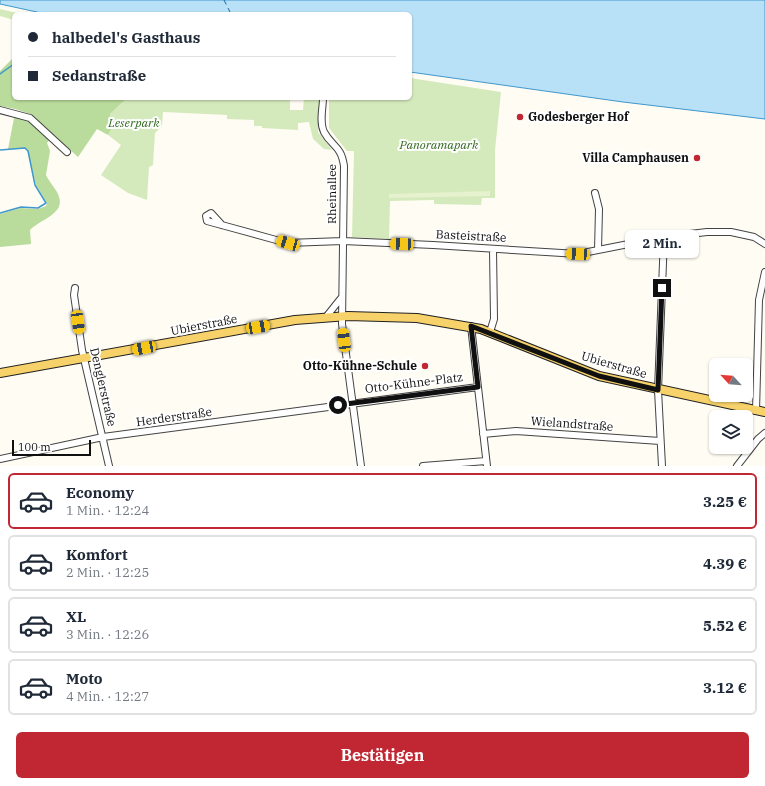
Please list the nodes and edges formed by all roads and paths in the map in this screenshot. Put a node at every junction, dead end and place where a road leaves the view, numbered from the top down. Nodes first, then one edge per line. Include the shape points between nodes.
1 (323, 100) edge
2 (0, 110) edge
3 (67, 152) dead end
4 (595, 193) dead end
5 (222, 225) dead end
6 (664, 237) junction
7 (343, 242) junction
8 (765, 244) edge
9 (493, 249) junction
10 (598, 250) junction
11 (765, 272) edge
12 (75, 288) dead end
13 (342, 297) junction
14 (342, 316) junction
15 (326, 317) junction
16 (471, 326) junction
17 (490, 332) junction
18 (84, 359) junction
19 (0, 373) edge
20 (478, 387) junction
21 (658, 390) junction
22 (352, 403) junction
23 (761, 412) edge
24 (765, 417) edge
25 (765, 433) edge
26 (483, 434) junction
27 (103, 437) junction
28 (660, 441) junction
29 (0, 459) edge
30 (487, 463) edge
31 (110, 466) edge
32 (361, 466) edge
33 (423, 466) edge
34 (662, 466) edge
35 (737, 466) edge

1 - 7 street, Rheinallee via 323,130 340,150 344,166
2 - 3 street via 30,118
4 - 10 street via 599,209
5 - 7 street, Basteistraße via 288,243
6 - 8 street, Basteistraße via 731,232 754,237
6 - 10 street, Basteistraße
6 - 21 street
7 - 9 street, Basteistraße
7 - 13 street, Rheinallee
9 - 10 street, Basteistraße via 578,254
9 - 17 street via 494,319
11 - 23 street via 759,300
12 - 18 street, Denglerstraße
13 - 14 street, Rheinallee
13 - 15 street
14 - 15 main road, Ubierstraße
14 - 16 main road via 417,318
14 - 22 street, Rheinallee
15 - 18 main road, Ubierstraße via 283,322
16 - 17 main road, Ubierstraße
16 - 20 street
17 - 21 main road, Ubierstraße via 599,376
18 - 19 main road, Ubierstraße
18 - 27 street, Denglerstraße
20 - 22 street, Otto-Kühne-Platz
20 - 26 street
21 - 23 main road, Ubierstraße
21 - 28 street
22 - 27 street, Herderstraße
22 - 32 street, Rheinallee
23 - 24 main road, Ubierstraße
25 - 35 street
26 - 28 street, Wielandstraße via 516,431
26 - 30 street
27 - 29 street, Herderstraße
27 - 31 street, Denglerstraße
28 - 34 street
30 - 33 street

